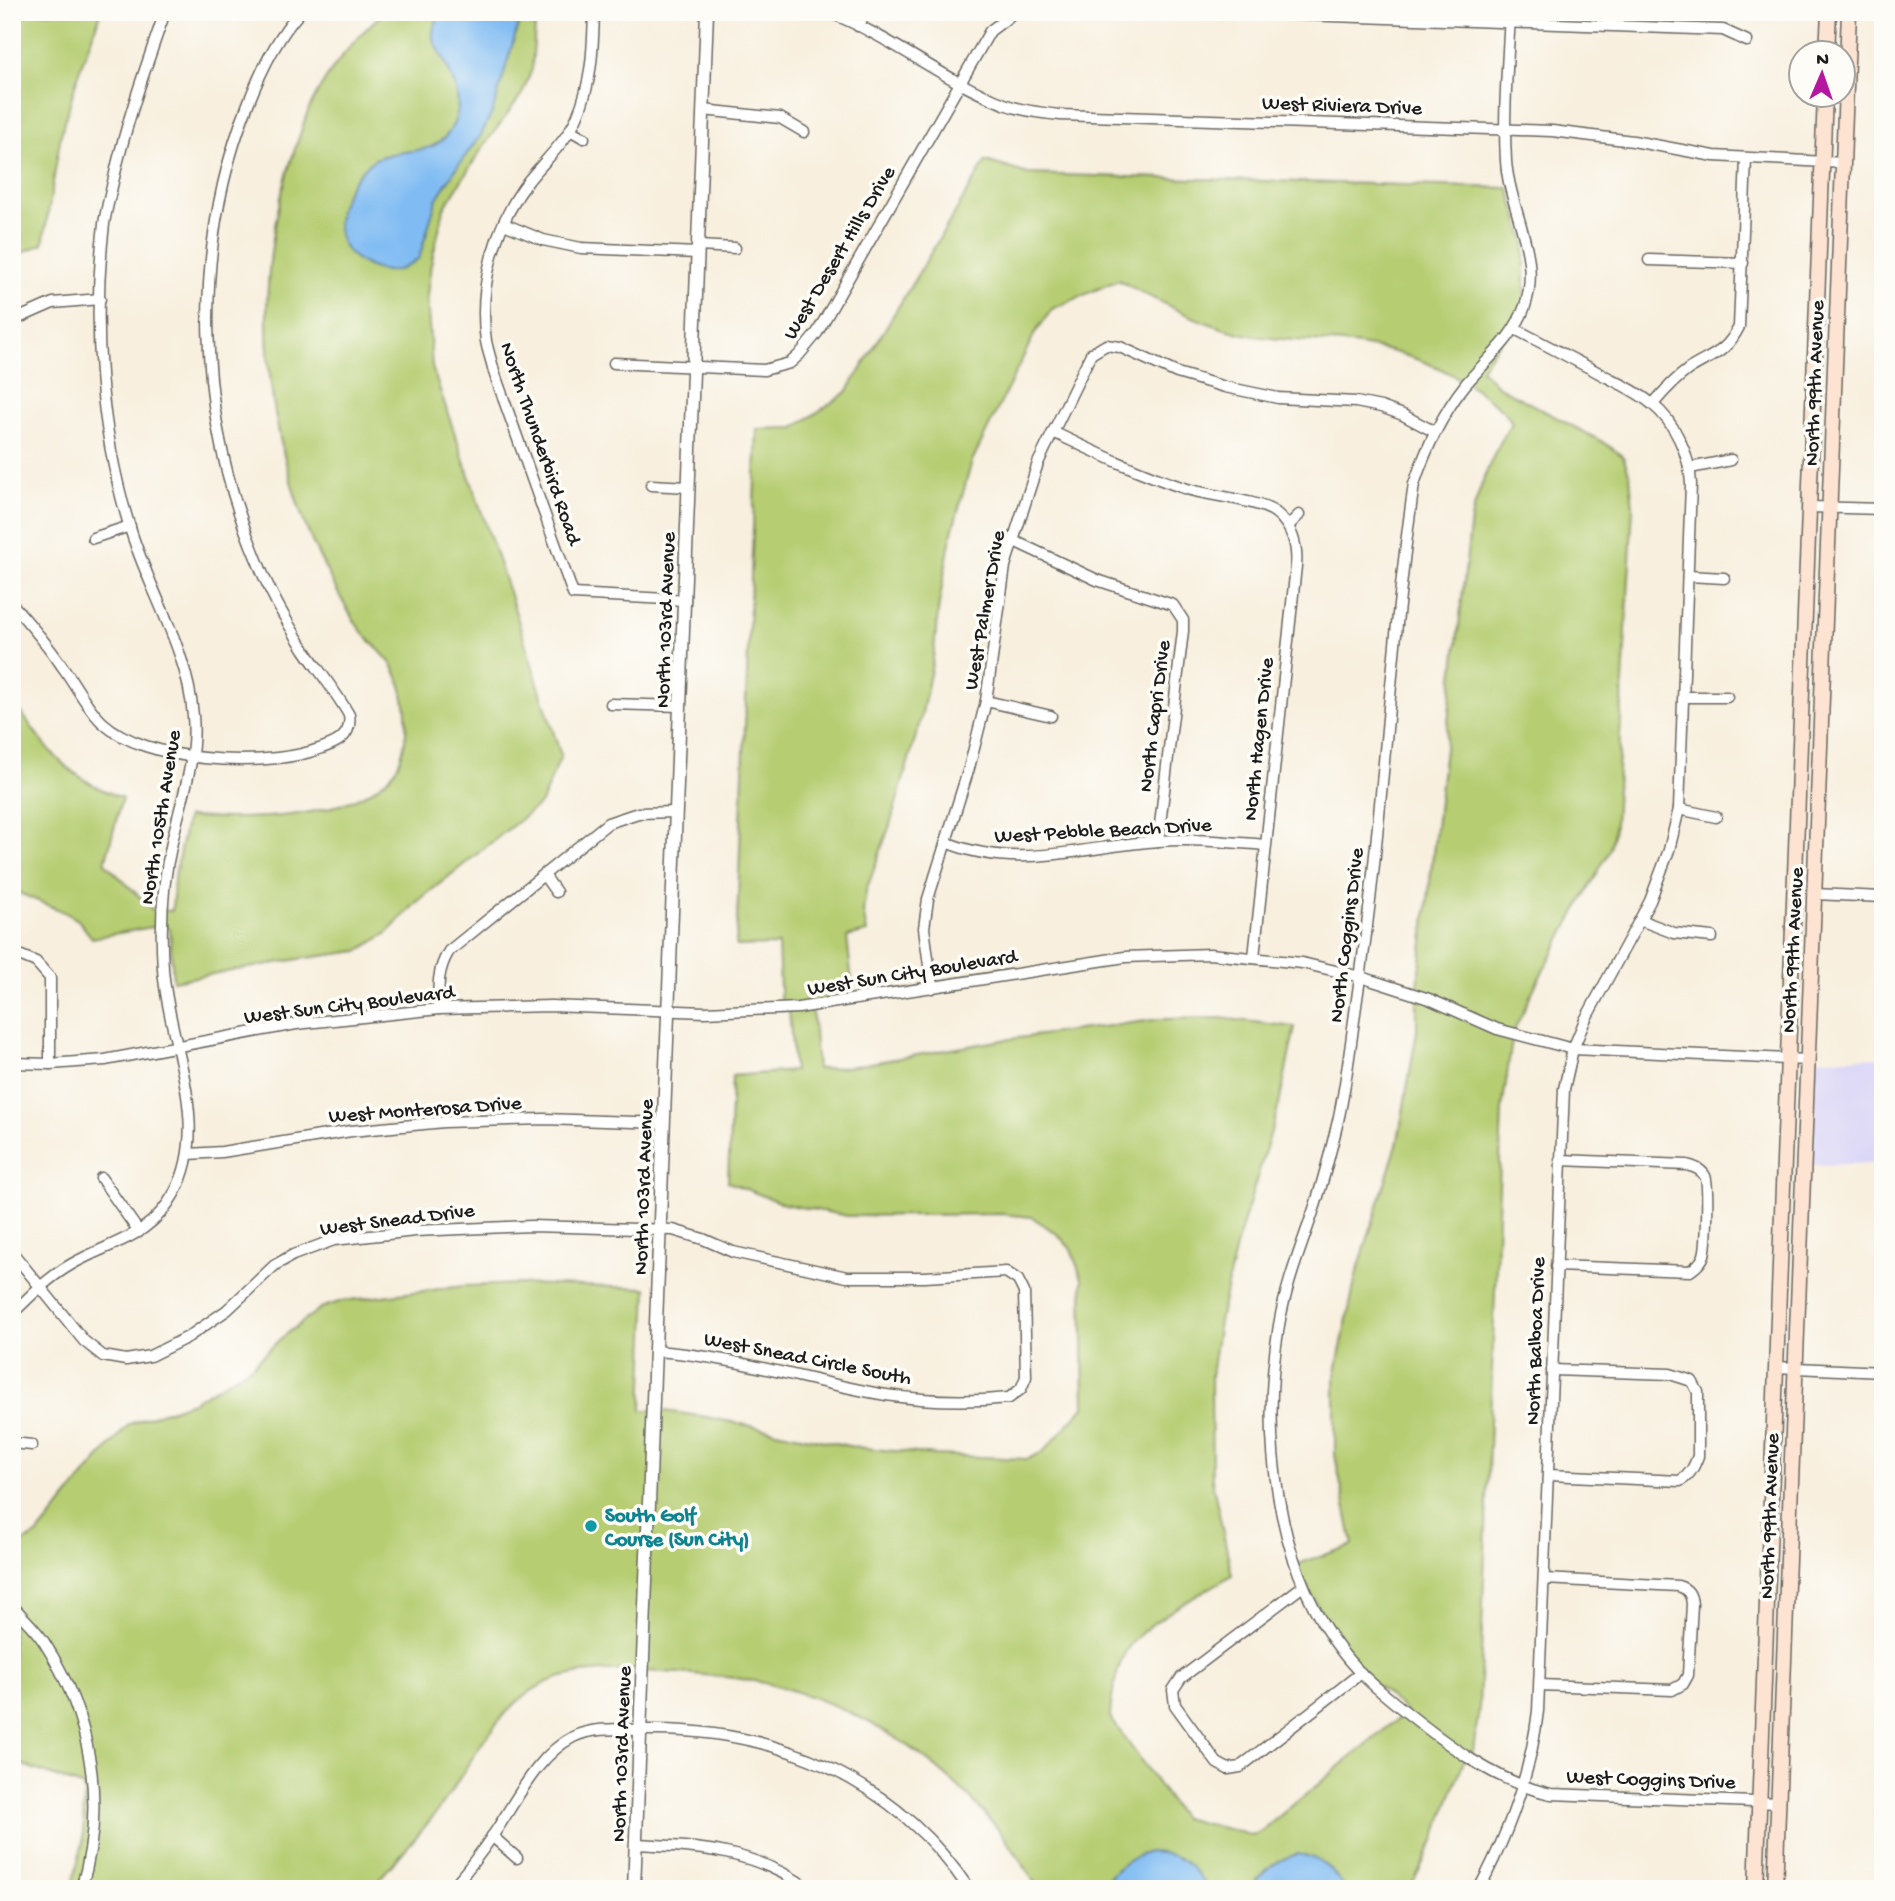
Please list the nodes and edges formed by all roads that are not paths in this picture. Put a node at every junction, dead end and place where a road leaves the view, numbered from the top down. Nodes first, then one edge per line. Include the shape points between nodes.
1 (165, 12) edge
2 (594, 12) edge
3 (707, 12) edge
4 (828, 12) edge
5 (866, 12) edge
6 (1014, 12) edge
7 (1219, 12) edge
8 (1829, 12) edge
9 (1849, 12) edge
10 (295, 14) edge
11 (1510, 18) edge
12 (858, 26) junction
13 (1828, 38) edge
14 (1747, 41) dead end
15 (959, 83) junction
16 (1824, 108) edge
17 (703, 110) junction
18 (1506, 129) junction
19 (570, 130) junction
20 (804, 132) dead end
21 (584, 138) dead end
22 (1746, 159) junction
23 (1822, 162) junction
24 (1843, 163) junction
25 (504, 224) junction
26 (735, 248) dead end
27 (698, 249) junction
28 (1649, 260) dead end
29 (1743, 263) junction
30 (100, 299) junction
31 (12, 321) edge
32 (1515, 329) junction
33 (614, 363) dead end
34 (693, 367) junction
35 (1653, 404) junction
36 (1053, 432) junction
37 (1435, 432) junction
38 (1731, 460) dead end
39 (1690, 468) junction
40 (651, 485) dead end
41 (688, 487) junction
42 (1809, 507) junction
43 (1829, 508) junction
44 (1883, 509) edge
45 (1299, 515) dead end
46 (130, 526) junction
47 (1288, 526) junction
48 (93, 538) dead end
49 (1012, 540) junction
50 (1688, 576) junction
51 (1724, 578) dead end
52 (685, 600) junction
53 (12, 604) edge
54 (1684, 697) junction
55 (1727, 697) dead end
56 (986, 701) junction
57 (611, 704) dead end
58 (680, 706) junction
59 (1051, 716) dead end
60 (193, 755) junction
61 (1679, 810) junction
62 (676, 812) junction
63 (1716, 817) dead end
64 (1158, 841) junction
65 (946, 842) junction
66 (1265, 845) junction
67 (544, 875) junction
68 (556, 892) dead end
69 (1814, 894) junction
70 (1883, 897) edge
71 (1640, 920) junction
72 (1712, 937) dead end
73 (12, 952) edge
74 (1254, 957) junction
75 (1791, 976) junction
76 (1361, 977) junction
77 (1811, 977) junction
78 (932, 988) junction
79 (439, 1009) junction
80 (668, 1010) junction
81 (176, 1048) junction
82 (1573, 1049) junction
83 (1787, 1059) junction
84 (1807, 1060) junction
85 (12, 1062) edge
86 (50, 1064) junction
87 (664, 1123) junction
88 (189, 1154) junction
89 (1560, 1160) junction
90 (101, 1178) dead end
91 (660, 1229) junction
92 (139, 1232) junction
93 (1779, 1245) junction
94 (1800, 1245) junction
95 (12, 1252) edge
96 (1556, 1266) junction
97 (40, 1286) junction
98 (12, 1314) edge
99 (1025, 1334) joint
100 (655, 1351) junction
101 (1776, 1367) junction
102 (1795, 1368) junction
103 (1552, 1370) junction
104 (1883, 1372) edge
105 (12, 1443) edge
106 (32, 1445) dead end
107 (1549, 1475) junction
108 (1544, 1579) junction
109 (1303, 1586) junction
110 (12, 1605) edge
111 (1361, 1673) junction
112 (1540, 1685) junction
113 (640, 1730) junction
114 (1522, 1786) junction
115 (1759, 1801) junction
116 (1779, 1802) junction
117 (492, 1836) junction
118 (636, 1844) junction
119 (517, 1858) dead end
120 (1483, 1888) edge
121 (81, 1889) edge
122 (451, 1889) edge
123 (634, 1889) edge
124 (808, 1889) edge
125 (969, 1889) edge
126 (1756, 1889) edge
127 (1775, 1889) edge

1 - 30 street, North 105th Avenue via 128,117 116,169 104,223
2 - 19 street, North Thunderbird Road via 589,81
3 - 17 street, North 103rd Avenue
4 - 12 street, West Riviera Drive
5 - 12 street
6 - 15 street, West Desert Hills Drive via 990,30
7 - 11 street
8 - 13 main road
9 - 24 main road, North 99th Avenue
10 - 60 street via 254,88 228,166 208,299 210,364 223,454 246,534 292,630 351,723 342,739 289,757 245,760
11 - 14 street via 1723,30
11 - 18 street, North Coggins Drive
12 - 15 street, West Riviera Drive
15 - 18 street, West Riviera Drive via 1009,106 1060,115
15 - 34 street, West Desert Hills Drive via 817,333 799,355 764,370
16 - 23 main road, North 99th Avenue
17 - 20 street via 763,114
17 - 27 street, North 103rd Avenue
18 - 22 street, West Riviera Drive via 1583,134
18 - 32 street, North Coggins Drive via 1509,188 1530,260 1529,292
19 - 21 street
19 - 25 street, North Thunderbird Road via 518,195
22 - 23 street, West Riviera Drive
22 - 29 street
23 - 24 street, West Riviera Drive
23 - 42 main road, North 99th Avenue
24 - 43 main road, North 99th Avenue
25 - 27 street via 559,245
25 - 52 street, North Thunderbird Road via 486,281 486,341 573,594
26 - 27 street
27 - 34 street, North 103rd Avenue
28 - 29 street
29 - 35 street via 1739,327 1731,342 1689,370
30 - 31 street via 53,303
30 - 46 street, North 105th Avenue via 107,425
32 - 35 street, North Balboa Drive
32 - 37 street, North Coggins Drive via 1464,387
33 - 34 street, West Desert Hills Drive
34 - 41 street, North 103rd Avenue
35 - 39 street, North Balboa Drive via 1675,432
36 - 37 street, West Palmer Drive via 1091,354 1106,345 1225,387 1278,398 1381,407
36 - 47 street via 1155,478 1269,509
36 - 49 street, West Palmer Drive
37 - 76 street, North Coggins Drive via 1415,484 1409,519
38 - 39 street
39 - 50 street, North Balboa Drive
40 - 41 street
41 - 52 street, North 103rd Avenue
42 - 43 street
42 - 75 main road, North 99th Avenue
43 - 44 street
43 - 69 main road, North 99th Avenue
45 - 47 street
46 - 48 street
46 - 60 street, North 105th Avenue via 187,674 194,719
47 - 66 street, North Hagen Drive via 1297,555
49 - 56 street, West Palmer Drive
49 - 64 street, North Capri Drive via 1097,580 1164,601 1183,620
50 - 51 street
50 - 54 street, North Balboa Drive
52 - 58 street, North 103rd Avenue
53 - 60 street via 103,722 145,747
54 - 55 street
54 - 61 street, North Balboa Drive
56 - 59 street
56 - 65 street, West Palmer Drive
57 - 58 street
58 - 62 street, North 103rd Avenue
60 - 81 street, North 105th Avenue via 163,894 163,975
61 - 63 street
61 - 71 street, North Balboa Drive via 1658,882
62 - 67 street via 638,813 608,823
62 - 80 street, North 103rd Avenue
64 - 65 street, West Pebble Beach Drive via 1016,858 965,850
64 - 66 street, West Pebble Beach Drive
65 - 78 street, West Palmer Drive via 928,899 925,928
66 - 74 street, North Hagen Drive
67 - 68 street
67 - 79 street via 449,951 438,977
69 - 70 street
69 - 77 main road, North 99th Avenue
71 - 72 street via 1674,933
71 - 82 street, North Balboa Drive
73 - 86 street via 36,962 50,978
74 - 76 street, West Sun City Boulevard
74 - 78 street, West Sun City Boulevard via 1125,957
75 - 77 main road
75 - 83 main road, North 99th Avenue
76 - 82 street, West Sun City Boulevard via 1497,1028
76 - 109 street, North Coggins Drive via 1339,1117 1285,1299 1276,1355 1275,1469 1288,1539
77 - 84 main road, North 99th Avenue
78 - 80 street, West Sun City Boulevard via 798,1009
79 - 80 street, West Sun City Boulevard
79 - 81 street, West Sun City Boulevard via 296,1024
80 - 87 street, North 103rd Avenue
81 - 86 street, West Sun City Boulevard
81 - 88 street, North 105th Avenue via 191,1120
82 - 83 street, West Sun City Boulevard
82 - 89 street, North Balboa Drive via 1564,1089
83 - 84 street, West Sun City Boulevard
83 - 93 main road, North 99th Avenue
84 - 94 main road, North 99th Avenue
85 - 86 street, West Sun City Boulevard
87 - 88 street, West Monterosa Drive via 444,1122 351,1130
87 - 91 street, North 103rd Avenue
88 - 92 street, North 105th Avenue via 167,1205
89 - 96 street, North Balboa Drive
89 - 96 street via 1698,1168 1707,1182 1706,1221 1704,1255 1690,1271
90 - 92 street
91 - 97 street, West Snead Drive via 483,1226 334,1240 275,1265 227,1310 188,1337 149,1356 126,1360 92,1349
91 - 99 street, West Snead Drive via 689,1234 733,1252 847,1276 1006,1272 1022,1287
91 - 100 street, North 103rd Avenue
92 - 97 street, North 105th Avenue via 86,1256
93 - 94 main road
93 - 101 main road, North 99th Avenue
94 - 102 main road, North 99th Avenue
95 - 97 street, West Snead Drive
96 - 103 street, North Balboa Drive
97 - 98 street, North 105th Avenue
99 - 100 street, West Snead Circle South via 1026,1377 1021,1390 1009,1398 908,1398 701,1354
100 - 113 street, North 103rd Avenue
101 - 102 street
101 - 115 main road, North 99th Avenue
102 - 104 street
102 - 116 main road, North 99th Avenue
103 - 107 street, North Balboa Drive
103 - 107 street via 1682,1376 1696,1385 1699,1424 1695,1466 1680,1481
105 - 106 street
107 - 108 street, North Balboa Drive
108 - 112 street, North Balboa Drive
108 - 112 street via 1667,1584 1683,1587 1692,1596 1688,1675 1683,1684 1672,1690
109 - 111 street, North Coggins Drive via 1330,1635
109 - 111 street via 1181,1678 1173,1690 1175,1705 1216,1763 1228,1769 1240,1767
110 - 121 street via 42,1639 57,1665 88,1743 93,1819
111 - 114 street, North Coggins Drive via 1432,1731
112 - 114 street, North Balboa Drive via 1535,1736
113 - 117 street via 592,1731 572,1738 542,1763
113 - 118 street, North 103rd Avenue
113 - 125 street via 732,1735 818,1762 901,1813 939,1849
114 - 115 street, West Coggins Drive via 1577,1796
114 - 120 street, North Balboa Drive
115 - 116 street, West Coggins Drive
115 - 126 main road, North 99th Avenue
116 - 127 main road, North 99th Avenue
117 - 119 street
117 - 122 street
118 - 123 street, North 103rd Avenue
118 - 124 street via 730,1852 777,1869

